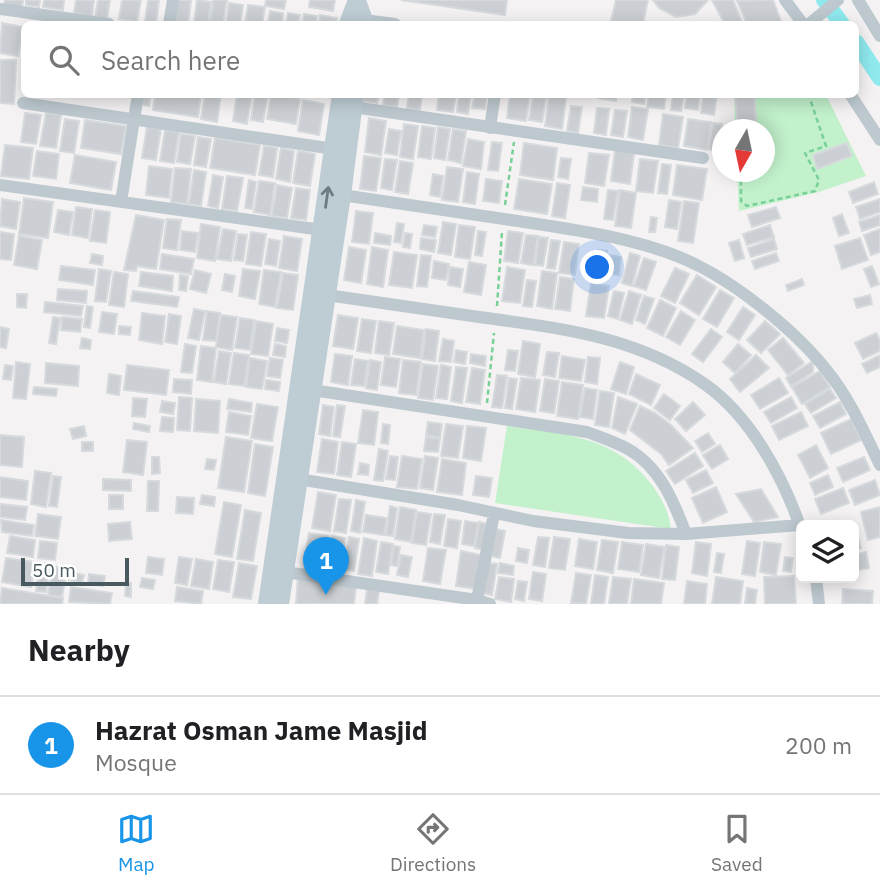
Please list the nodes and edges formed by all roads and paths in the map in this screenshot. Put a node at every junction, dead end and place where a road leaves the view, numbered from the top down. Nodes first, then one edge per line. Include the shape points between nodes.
1 (173, 0) edge
2 (357, 0) edge
3 (785, 0) edge
4 (838, 0) edge
5 (858, 0) edge
6 (0, 9) edge
7 (87, 21) edge
8 (170, 21) edge
9 (356, 21) edge
10 (801, 21) edge
11 (813, 21) edge
12 (880, 36) edge
13 (137, 98) edge
14 (494, 98) edge
15 (853, 98) edge
16 (350, 99) edge
17 (810, 99) dead end
18 (23, 103) dead end
19 (133, 119) junction
20 (490, 128) junction
21 (516, 132) junction
22 (880, 140) edge
23 (334, 149) junction
24 (704, 158) dead end
25 (741, 182) edge
26 (0, 185) edge
27 (342, 195) junction
28 (121, 202) junction
29 (503, 219) junction
30 (322, 230) junction
31 (320, 294) junction
32 (496, 319) junction
33 (306, 389) junction
34 (486, 415) junction
35 (880, 465) edge
36 (299, 479) junction
37 (494, 514) junction
38 (798, 520) edge
39 (796, 527) edge
40 (686, 534) junction
41 (285, 572) junction
42 (817, 583) edge
43 (477, 600) junction
44 (267, 604) edge
45 (280, 604) edge
46 (490, 604) edge
47 (819, 604) edge

1 - 8 street
2 - 9 street
3 - 10 street
4 - 11 street
5 - 12 street
6 - 7 street
13 - 19 street
14 - 20 street
15 - 22 street
16 - 20 street
16 - 23 street
16 - 27 street
17 - 25 path via 826,146 806,153 819,180 815,191 747,206 741,201
18 - 19 street
19 - 23 street
19 - 28 street
20 - 21 street
21 - 24 street
21 - 29 path
30 -> 23 street
26 - 28 street
27 - 29 street
27 - 31 street
28 - 30 street
29 - 32 path
29 - 35 street via 641,244 697,265 755,302 830,373
30 - 31 street
31 - 32 street
31 - 33 street
32 - 34 path
32 - 38 street via 579,331 640,348 706,385 750,427
33 - 34 street
33 - 36 street
33 - 44 street
34 - 40 street via 587,432 630,450 657,474
36 - 37 street
36 - 41 street
37 - 40 street via 628,533
37 - 43 street
39 - 40 street
41 - 43 street
41 - 45 street
42 - 47 street
43 - 46 street

